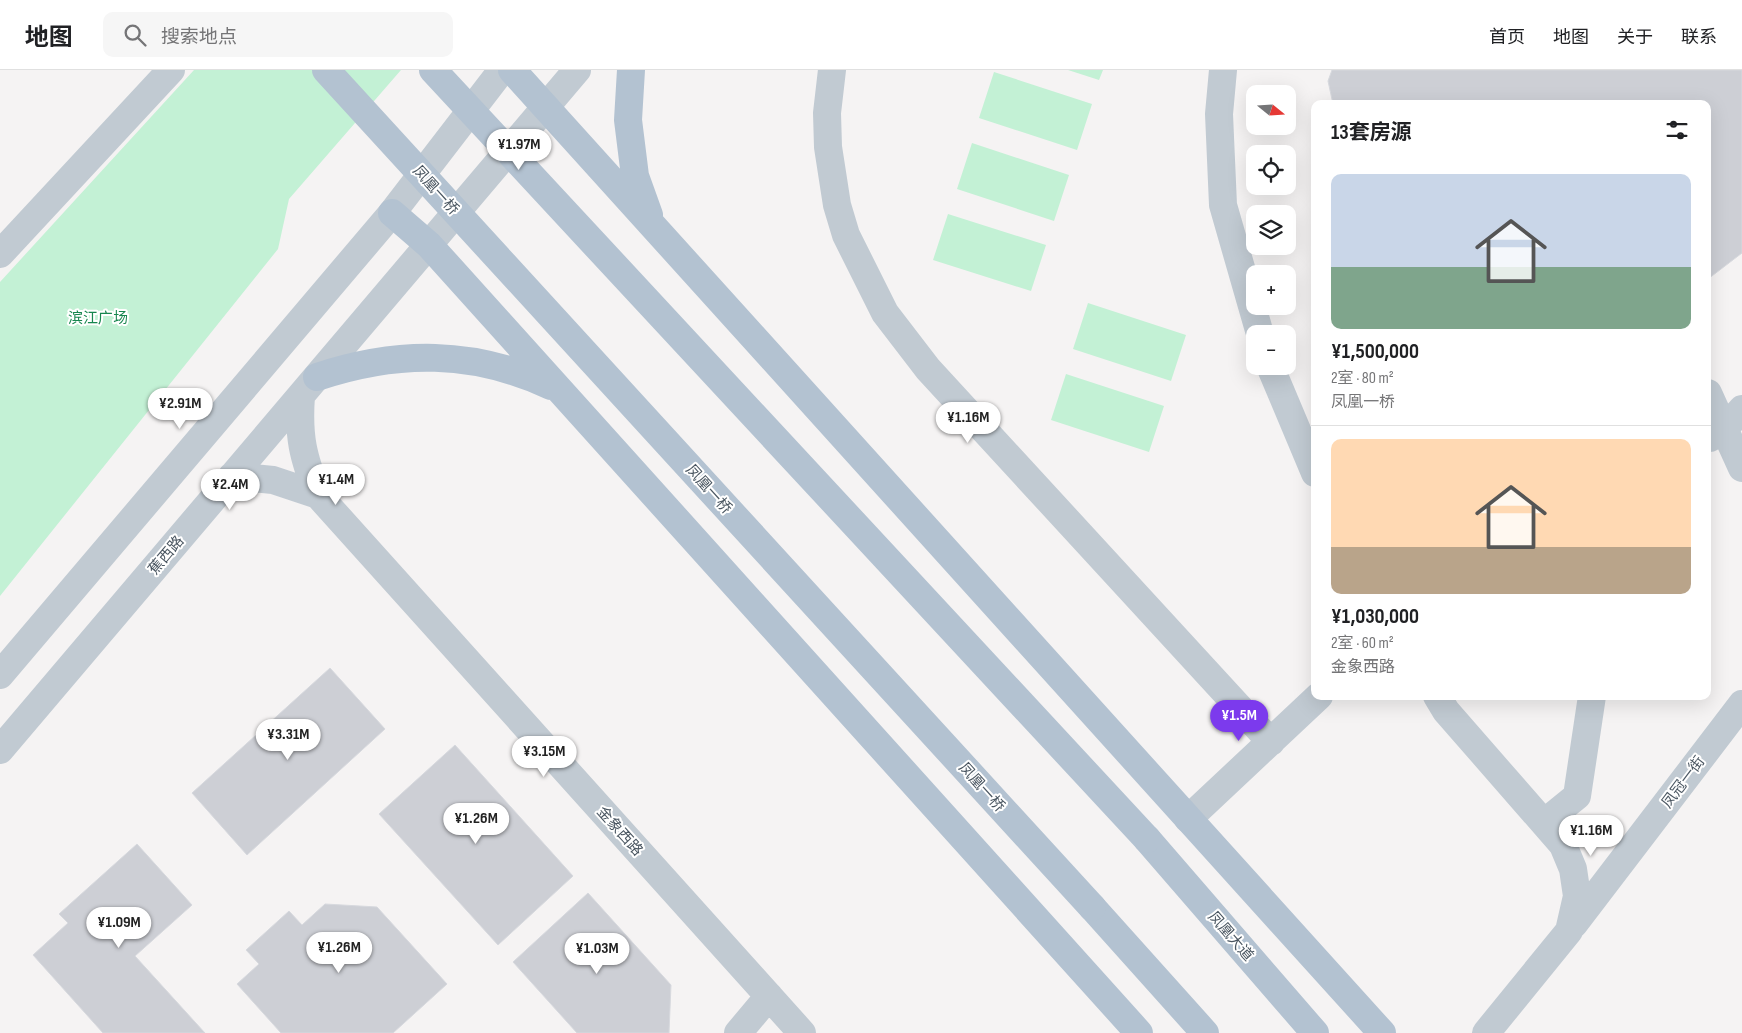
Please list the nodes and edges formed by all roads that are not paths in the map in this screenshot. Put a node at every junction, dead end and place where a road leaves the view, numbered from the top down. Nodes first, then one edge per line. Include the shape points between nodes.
1 (171, 70) edge
2 (326, 70) edge
3 (434, 70) edge
4 (502, 70) edge
5 (512, 70) edge
6 (577, 70) edge
7 (631, 70) edge
8 (832, 70) edge
9 (1223, 70) edge
10 (545, 108) junction
11 (392, 213) junction
12 (654, 228) junction
13 (428, 245) junction
14 (0, 254) edge
15 (1257, 325) edge
16 (1274, 375) edge
17 (309, 386) junction
18 (558, 389) junction
19 (1711, 408) edge
20 (1742, 409) edge
21 (1716, 434) edge
22 (1311, 464) edge
23 (1742, 468) edge
24 (232, 476) junction
25 (318, 495) junction
26 (0, 675) edge
27 (1315, 700) edge
28 (1439, 700) edge
29 (1591, 700) edge
30 (1742, 704) edge
31 (1270, 742) junction
32 (0, 750) edge
33 (1188, 819) junction
34 (1545, 822) junction
35 (1569, 931) junction
36 (769, 996) junction
37 (738, 1033) edge
38 (802, 1033) edge
39 (1138, 1033) edge
40 (1205, 1033) edge
41 (1315, 1033) edge
42 (1382, 1033) edge
43 (1486, 1033) edge

1 - 14 street
2 - 40 main road, 凤凰一桥, bridge
3 - 41 main road, 凤凰大道, bridge via 1147,838
4 - 11 street
5 - 10 main road
6 - 10 street, 蕉西路
7 - 12 main road via 628,120 635,176
8 - 31 street via 827,114 828,147 837,205 846,235 885,313 928,369
9 - 15 street via 1219,114 1223,205
10 - 12 main road
10 - 13 street, 蕉西路
11 - 13 main road
11 - 26 street
12 - 33 main road
13 - 17 street, 蕉西路
13 - 18 main road
16 - 22 street
17 - 18 main road via 377,360 439,357 500,367
17 - 24 street, 蕉西路
17 - 25 street via 299,421 304,459
18 - 39 main road
19 - 21 street
20 - 21 street
21 - 23 street
24 - 25 street via 273,480
24 - 32 street, 蕉西路
25 - 36 street, 金象西路
27 - 31 street
28 - 34 street
29 - 34 street via 1577,796
30 - 35 street, 凤冠一街
31 - 33 street
33 - 42 main road
34 - 35 street via 1563,846 1573,869 1577,896
35 - 43 street, 凤冠一街
36 - 37 street
36 - 38 street, 金象西路

